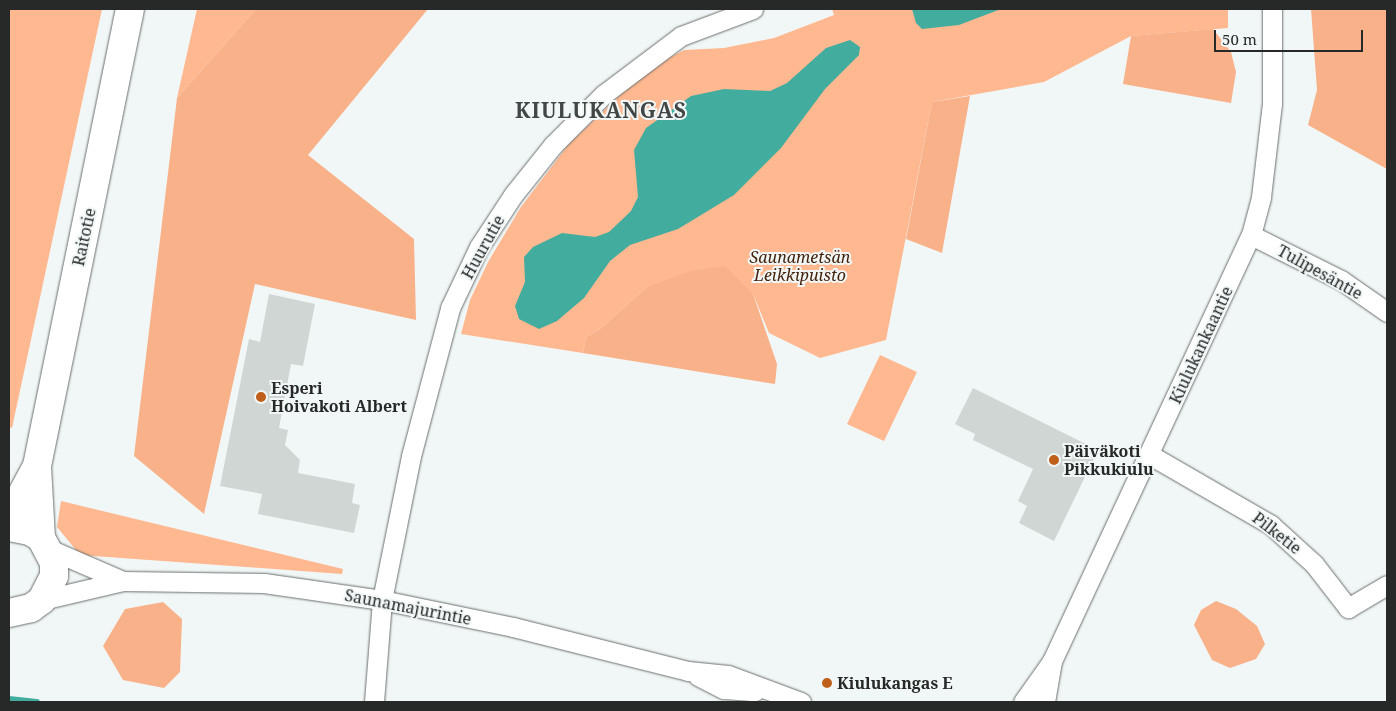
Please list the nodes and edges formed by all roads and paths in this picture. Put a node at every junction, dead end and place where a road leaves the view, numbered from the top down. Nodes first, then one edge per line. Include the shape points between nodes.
1 (130, 9) edge
2 (753, 9) edge
3 (1272, 9) edge
4 (1251, 235) junction
5 (1387, 312) edge
6 (1150, 455) junction
7 (37, 466) junction
8 (9, 518) edge
9 (9, 527) edge
10 (45, 543) junction
11 (123, 581) junction
12 (1387, 585) edge
13 (42, 600) junction
14 (382, 600) junction
15 (12, 618) edge
16 (1052, 661) junction
17 (374, 702) edge
18 (802, 702) edge
19 (1023, 702) edge
20 (1045, 702) edge

1 - 7 main road, Raitotie
2 - 14 street, Huurutie via 681,36 604,94 553,145 513,195 479,247 448,317 411,456
3 - 4 street, Kiulukankaantie via 1272,104 1261,197
4 - 5 street, Tulipesäntie via 1340,280
4 - 6 street, Kiulukankaantie
6 - 12 street, Pilketie via 1271,525 1314,564 1348,608
6 - 16 street, Kiulukankaantie
7 - 8 main road, Raitotie
7 - 10 main road, Raitotie
9 - 10 main road via 30,531
10 - 11 street, Saunamajurintie
10 - 13 main road, Raitotie via 54,576
11 - 13 street, Saunamajurintie
11 - 14 street, Saunamajurintie via 264,583
13 - 15 main road
14 - 17 street, Huurutie
14 - 18 street, Saunamajurintie via 688,671 728,675 764,691
16 - 19 street, Kiulukankaantie
16 - 20 street, Kiulukankaantie

